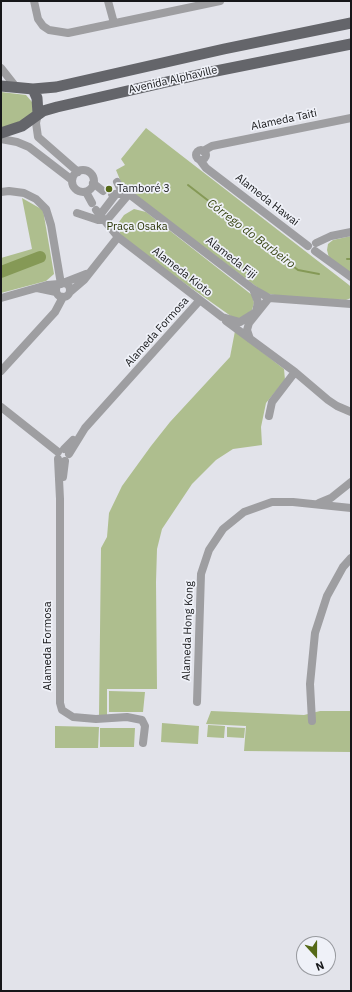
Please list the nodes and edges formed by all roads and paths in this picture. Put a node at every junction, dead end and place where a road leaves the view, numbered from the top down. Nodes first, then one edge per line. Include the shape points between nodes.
1 (34, 1) edge
2 (108, 1) edge
3 (220, 1) edge
4 (183, 4) edge
5 (114, 23) junction
6 (351, 24) edge
7 (351, 44) edge
8 (1, 68) edge
9 (1, 86) edge
10 (16, 87) junction
11 (33, 89) junction
12 (38, 114) junction
13 (351, 118) edge
14 (1, 133) edge
15 (1, 139) edge
16 (204, 155) joint
17 (78, 172) junction
18 (72, 180) junction
19 (117, 182) dead end
20 (93, 183) junction
21 (103, 191) dead end
22 (1, 192) edge
23 (86, 192) junction
24 (129, 194) junction
25 (98, 212) junction
26 (77, 213) dead end
27 (351, 232) edge
28 (118, 237) junction
29 (313, 246) junction
30 (351, 277) edge
31 (61, 289) junction
32 (253, 289) junction
33 (1, 298) edge
34 (269, 298) junction
35 (200, 300) junction
36 (351, 304) edge
37 (256, 312) junction
38 (222, 317) junction
39 (251, 341) junction
40 (16, 354) junction
41 (1, 363) edge
42 (1, 371) edge
43 (295, 372) junction
44 (1, 407) edge
45 (351, 412) edge
46 (268, 416) dead end
47 (63, 455) junction
48 (351, 482) edge
49 (336, 495) junction
50 (317, 504) junction
51 (348, 507) edge
52 (351, 558) edge
53 (197, 702) dead end
54 (312, 721) dead end
55 (143, 742) dead end

1 - 5 street via 38,19 49,30 68,33
2 - 5 street
3 - 4 street
4 - 5 street
6 - 11 main road, Avenida Alphaville via 224,49 68,85
7 - 12 main road, Avenida Alphaville via 158,83 57,106
8 - 10 street
9 - 10 main road, Avenida Alphaville
10 - 11 main road, Avenida Alphaville
11 - 12 main road via 37,98
12 - 14 main road, Avenida Alphaville via 22,126
12 - 17 street via 38,137
13 - 16 street, Alameda Taiti via 208,148
15 - 18 street via 29,147
16 - 29 street, Alameda Hawai via 206,168
17 - 18 street
17 - 20 street via 88,172
18 - 23 street via 76,190
19 - 24 street, Alameda Fiji via 120,188
20 - 21 street
20 - 23 street via 91,189
22 - 31 street via 24,193 36,199 46,209
23 - 25 street, Alameda Kioto
24 - 25 street
24 - 25 street via 114,194
24 - 32 street, Alameda Fiji
25 - 26 street
25 - 28 street, Alameda Kioto
27 - 29 street via 331,236
28 - 31 street via 90,272
28 - 35 street, Alameda Kioto
29 - 30 street, Alameda Hawai
31 - 33 street via 37,288
31 - 40 street via 58,308
32 - 34 street, Alameda Fiji
32 - 37 street via 258,302
34 - 36 street, Alameda Fiji
34 - 37 street
35 - 38 street, Alameda Kioto
35 - 47 street, Alameda Formosa
37 - 38 street, Alameda Kioto via 240,322
37 - 39 street via 247,327
38 - 39 street, Alameda Kioto
39 - 43 street, Alameda Kioto
40 - 41 street
40 - 42 street
43 - 45 street, Alameda Kioto via 337,406
43 - 46 street via 272,402
44 - 47 street
47 - 55 street, Alameda Formosa via 60,500 58,691 61,707 67,715 82,718 127,717 142,720 145,726
48 - 49 street
49 - 50 street
49 - 51 street, Alameda Hong Kong via 339,503
50 - 51 street, Alameda Hong Kong
50 - 53 street, Alameda Hong Kong via 278,501 259,505 233,519 216,538 201,574
52 - 54 street via 327,596 315,633 310,673

